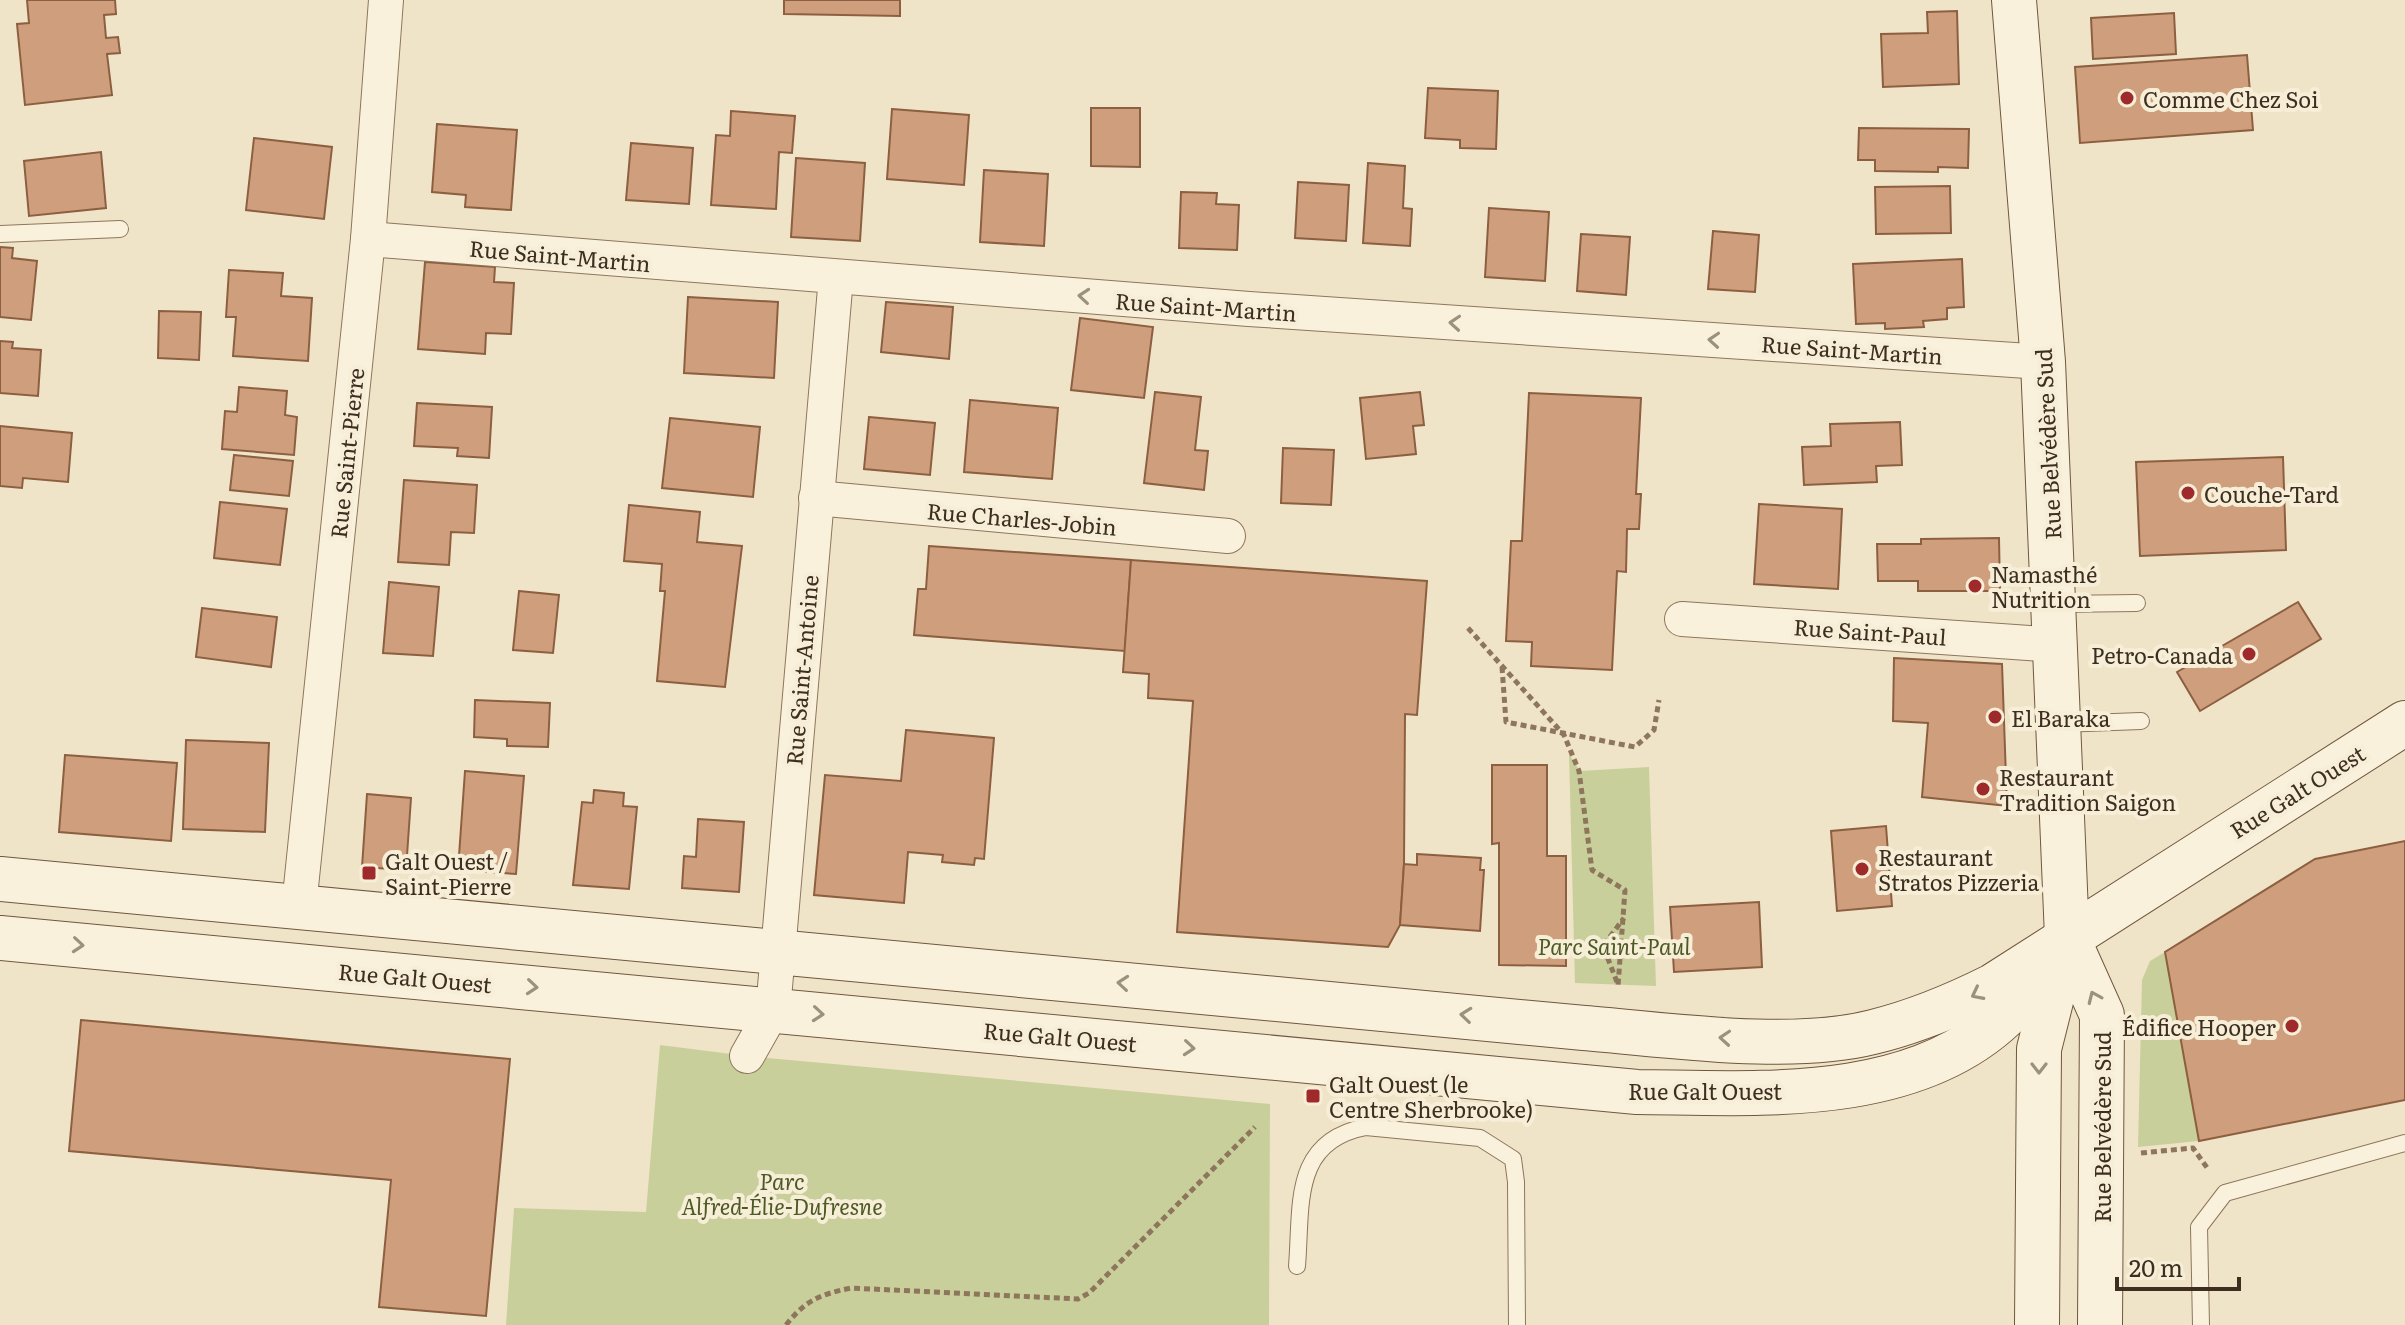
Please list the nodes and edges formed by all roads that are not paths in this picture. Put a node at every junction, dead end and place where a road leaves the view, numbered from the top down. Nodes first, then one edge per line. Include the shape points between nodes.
1 (386, 0) edge
2 (2014, 0) edge
3 (120, 229) dead end
4 (0, 234) edge
5 (368, 239) junction
6 (836, 277) junction
7 (2043, 362) junction
8 (816, 498) junction
9 (1228, 536) dead end
10 (2137, 603) dead end
11 (1682, 619) dead end
12 (2057, 624) junction
13 (2141, 721) dead end
14 (2405, 723) edge
15 (2060, 724) junction
16 (0, 879) edge
17 (299, 906) junction
18 (2067, 937) junction
19 (0, 938) edge
20 (778, 950) junction
21 (773, 1010) junction
22 (747, 1056) dead end
23 (2405, 1143) edge
24 (1297, 1266) dead end
25 (1517, 1325) edge
26 (2037, 1325) edge
27 (2100, 1325) edge
28 (2201, 1325) edge

1 - 5 street, Rue Saint-Pierre
2 - 7 main road, Rue Belvédère Sud
3 - 4 lane
5 - 6 street, Rue Saint-Martin
5 - 17 street, Rue Saint-Pierre
7 -> 6 street, Rue Saint-Martin
6 - 8 street, Rue Saint-Antoine
7 - 12 main road, Rue Belvédère Sud
8 - 9 street, Rue Charles-Jobin
8 - 20 street, Rue Saint-Antoine
10 - 12 lane
11 - 12 street, Rue Saint-Paul
12 - 15 main road, Rue Belvédère Sud
13 - 15 lane
14 - 18 main road, Rue Galt Ouest
15 - 18 main road, Rue Belvédère Sud
16 - 17 main road, Rue Galt Ouest
17 - 20 main road, Rue Galt Ouest
18 -> 20 main road, Rue Galt Ouest via 1956,1005 1886,1028 1813,1039 1753,1040
21 -> 18 main road, Rue Galt Ouest via 1637,1092 1784,1091 1891,1077 1948,1055 2005,1016
18 -> 26 main road, Rue Belvédère Sud via 2039,1049
27 -> 18 main road, Rue Belvédère Sud via 2102,1015
19 -> 21 main road, Rue Galt Ouest
20 - 21 street, Rue Saint-Antoine
21 - 22 street, Rue Saint-Antoine
23 - 28 lane via 2225,1193 2199,1227
24 - 25 lane via 1305,1171 1316,1153 1347,1130 1366,1127 1480,1138 1513,1159

